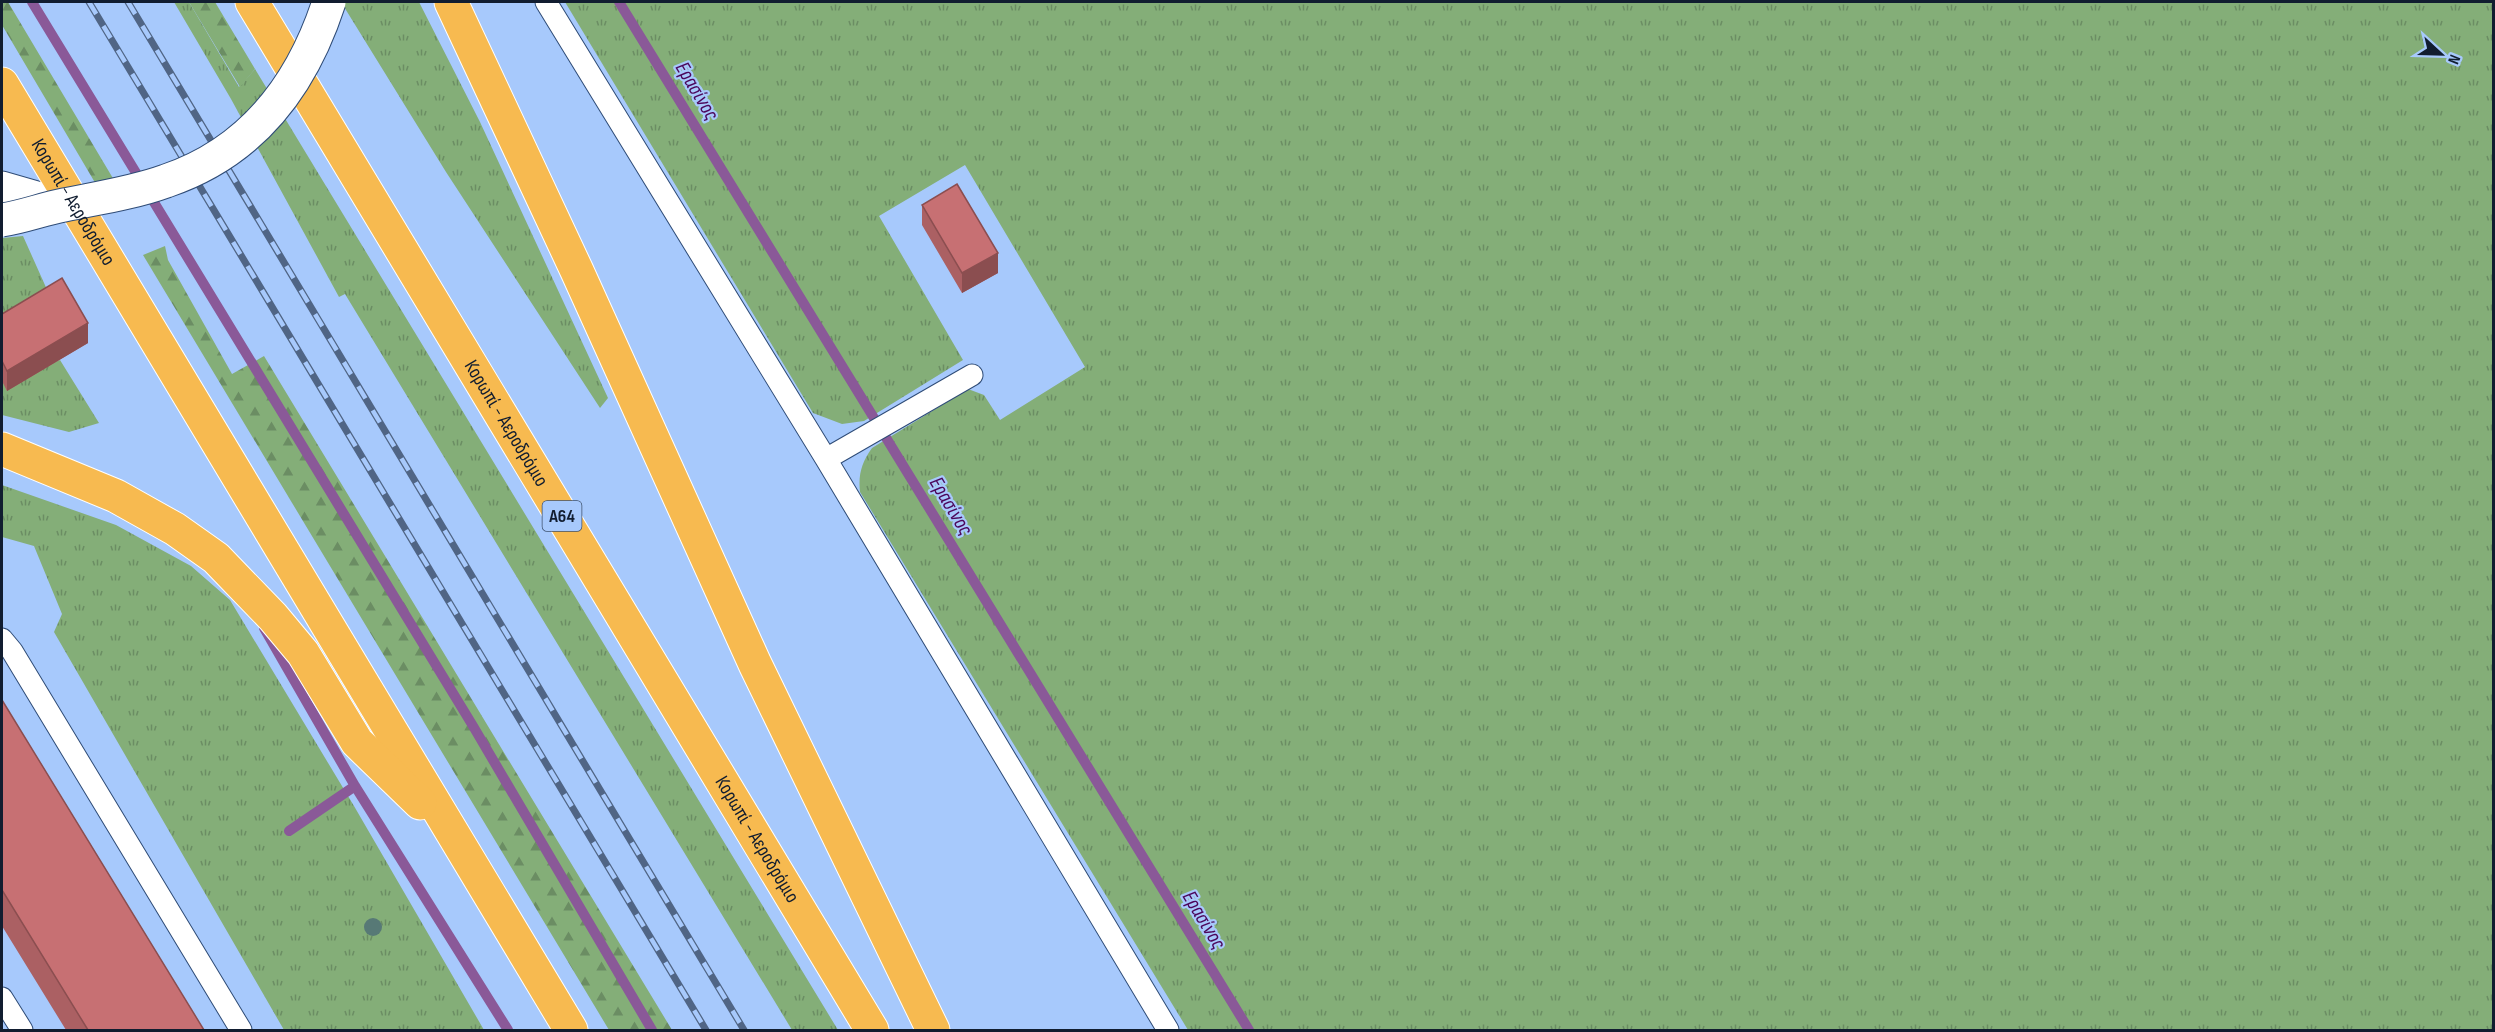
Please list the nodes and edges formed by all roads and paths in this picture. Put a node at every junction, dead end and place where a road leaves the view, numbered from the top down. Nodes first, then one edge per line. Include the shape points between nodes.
1 (252, 2) edge
2 (329, 2) edge
3 (546, 2) edge
4 (452, 3) edge
5 (2, 84) edge
6 (2, 189) edge
7 (61, 206) junction
8 (2, 220) edge
9 (972, 375) dead end
10 (2, 449) edge
11 (826, 459) junction
12 (2, 639) edge
13 (455, 838) junction
14 (2, 998) edge
15 (22, 1030) edge
16 (241, 1030) edge
17 (571, 1030) edge
18 (872, 1030) edge
19 (933, 1030) edge
20 (1168, 1030) edge

1 - 18 highway, Κορωπί - Αεροδρόμιο / Α64
2 - 7 street, bridge via 284,95 264,120 236,144 168,181
3 - 11 lane
4 - 19 highway via 755,664
5 - 13 highway, Κορωπί - Αεροδρόμιο
6 - 7 street
7 - 8 street, bridge
9 - 11 lane
10 - 13 highway via 116,496 175,529 216,558 303,653 357,742
11 - 20 lane
12 - 16 lane
13 - 17 highway, Κορωπί - Αεροδρόμιο
14 - 15 lane

